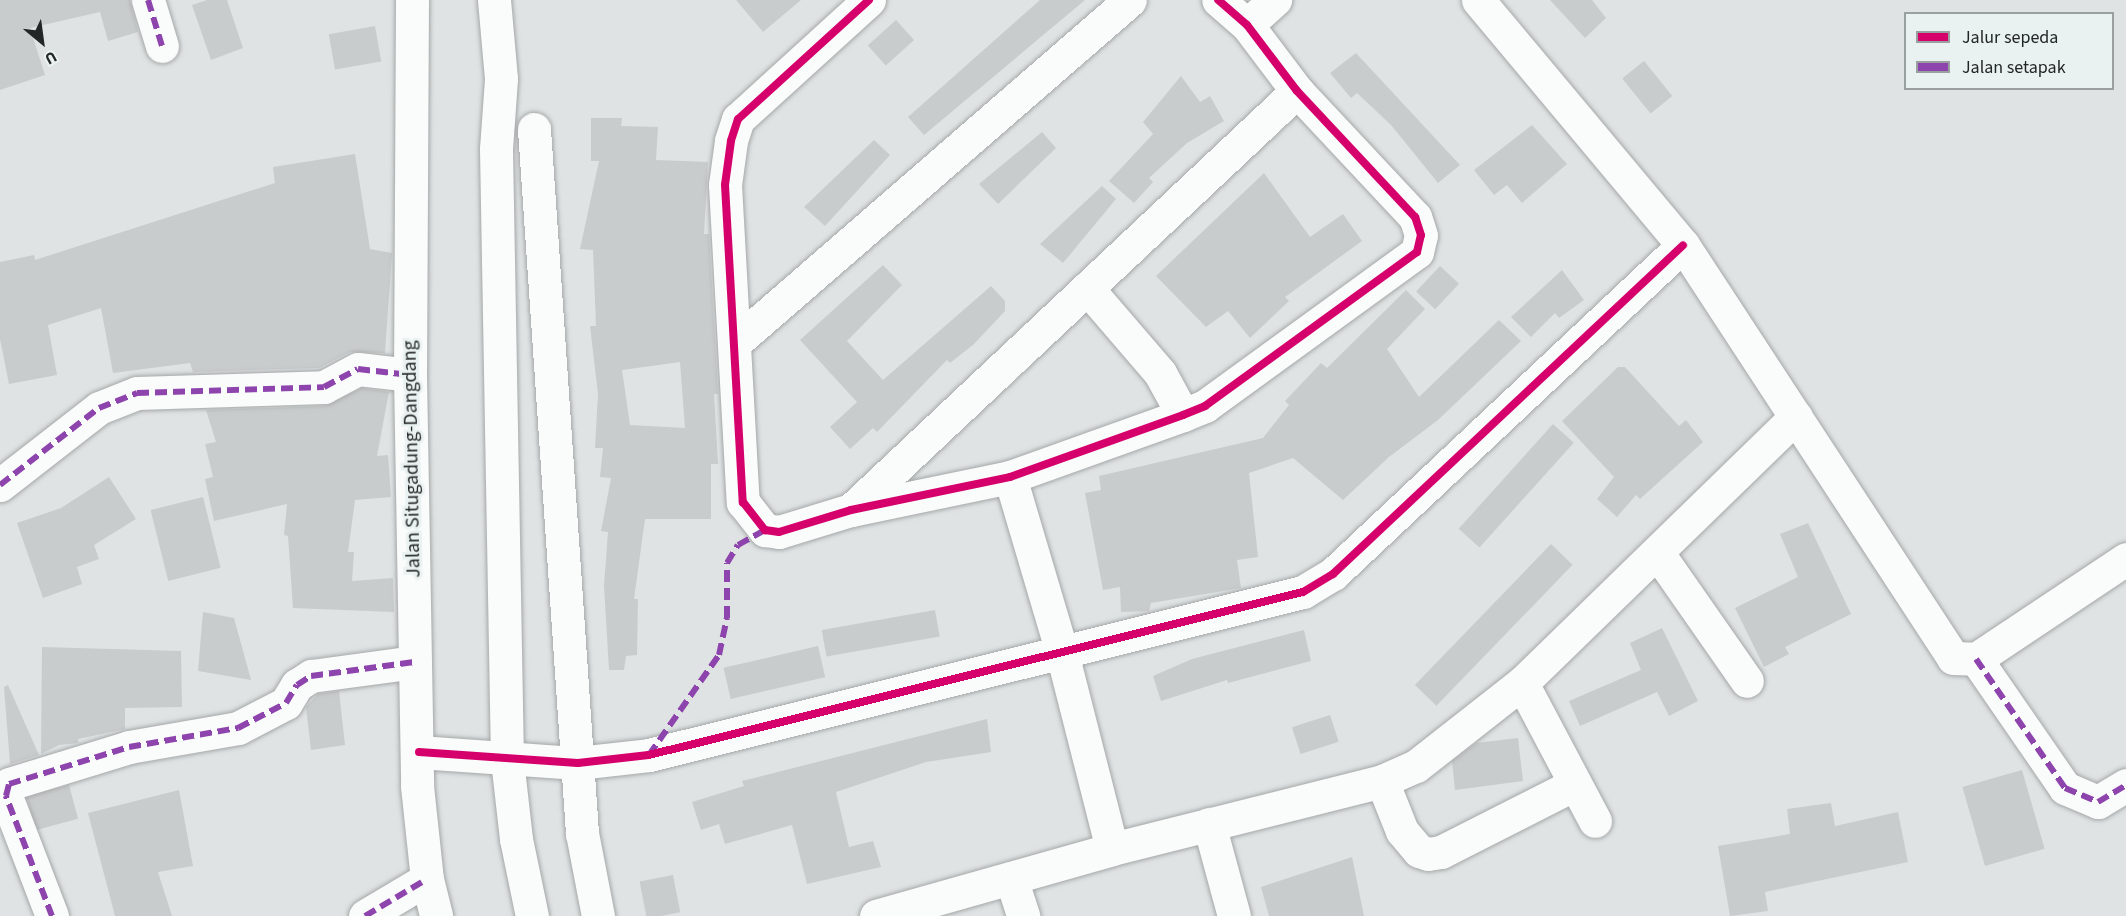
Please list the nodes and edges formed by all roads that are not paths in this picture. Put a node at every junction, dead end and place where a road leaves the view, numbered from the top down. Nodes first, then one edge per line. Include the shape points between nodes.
1 (148, 0) edge
2 (412, 0) edge
3 (494, 0) edge
4 (869, 0) edge
5 (1130, 0) edge
6 (1218, 0) edge
7 (1275, 0) edge
8 (1478, 0) edge
9 (1247, 25) junction
10 (162, 46) dead end
11 (1297, 91) junction
12 (534, 129) dead end
13 (1683, 244) junction
14 (1087, 288) junction
15 (737, 341) junction
16 (410, 375) junction
17 (1183, 415) junction
18 (1796, 417) junction
19 (1010, 477) junction
20 (0, 485) edge
21 (851, 510) junction
22 (1657, 552) junction
23 (2126, 559) edge
24 (1062, 653) junction
25 (1976, 659) junction
26 (414, 662) junction
27 (1747, 681) dead end
28 (1522, 683) junction
29 (419, 752) junction
30 (507, 760) junction
31 (578, 763) junction
32 (1382, 781) junction
33 (1575, 784) junction
34 (2126, 785) edge
35 (6, 804) edge
36 (1595, 821) dead end
37 (1209, 824) junction
38 (1112, 849) junction
39 (1011, 878) junction
40 (427, 879) junction
41 (52, 916) edge
42 (365, 916) edge
43 (436, 916) edge
44 (532, 916) edge
45 (598, 916) edge
46 (876, 916) edge
47 (1023, 916) edge
48 (1234, 916) edge

1 - 10 street
2 - 16 street, Jalan Situgadung-Dangdang
3 - 30 street via 501,79 496,149
4 - 15 street via 738,119 725,185
5 - 15 street
6 - 9 street
7 - 9 street
8 - 13 street
9 - 11 street
11 - 14 street
11 - 17 street via 1415,217 1421,235 1417,252 1205,406
12 - 31 street
13 - 18 street
13 - 24 street via 1333,574 1303,592 1269,603
14 - 17 street via 1160,373
14 - 21 street
15 - 21 street via 743,502 752,517 765,530 779,532
16 - 20 street via 358,369 324,387 137,393 99,408
16 - 26 street, Jalan Situgadung-Dangdang
17 - 19 street
18 - 22 street
18 - 25 street via 1953,658
19 - 21 street
19 - 24 street
22 - 27 street
22 - 28 street
23 - 25 street
24 - 31 street via 649,755
24 - 38 street
25 - 34 street via 2065,788 2098,802
26 - 29 street, Jalan Situgadung-Dangdang
26 - 35 street via 311,676 297,685 286,703 238,728 129,747 16,780 6,790
28 - 32 street via 1416,766
28 - 33 street
29 - 30 street
29 - 40 street, Jalan Situgadung-Dangdang
30 - 31 street
30 - 44 street via 516,839
31 - 45 street via 582,833
32 - 33 street via 1402,831 1419,851 1428,854 1441,852
32 - 37 street
33 - 36 street
35 - 41 street
37 - 38 street
37 - 48 street
38 - 39 street
39 - 46 street
39 - 47 street
40 - 42 street
40 - 43 street, Jalan Situgadung-Dangdang

